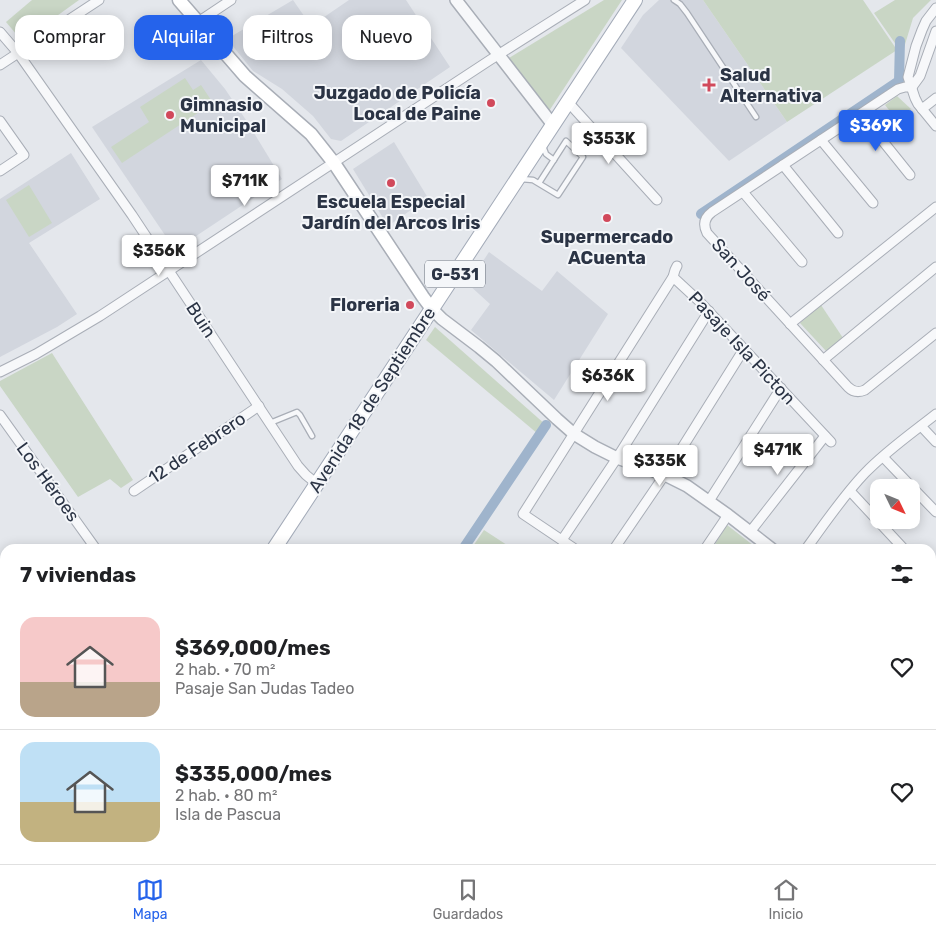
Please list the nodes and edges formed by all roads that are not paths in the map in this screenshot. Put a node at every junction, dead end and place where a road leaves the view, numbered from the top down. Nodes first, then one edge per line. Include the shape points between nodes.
1 (99, 0) edge
2 (179, 0) edge
3 (231, 0) edge
4 (456, 0) edge
5 (585, 0) edge
6 (635, 0) edge
7 (674, 0) edge
8 (936, 8) edge
9 (76, 15) edge
10 (192, 15) edge
11 (208, 15) edge
12 (936, 31) edge
13 (0, 32) edge
14 (15, 50) edge
15 (15, 55) edge
16 (498, 55) junction
17 (23, 60) edge
18 (231, 60) edge
19 (0, 65) edge
20 (912, 87) junction
21 (936, 98) edge
22 (568, 102) junction
23 (922, 109) junction
24 (860, 114) junction
25 (756, 117) dead end
26 (0, 121) edge
27 (553, 125) junction
28 (936, 126) edge
29 (821, 140) junction
30 (542, 142) junction
31 (554, 160) junction
32 (334, 163) junction
33 (783, 165) junction
34 (0, 170) edge
35 (910, 175) dead end
36 (517, 180) junction
37 (539, 183) junction
38 (743, 192) junction
39 (657, 200) dead end
40 (873, 203) dead end
41 (936, 207) edge
42 (838, 232) dead end
43 (802, 262) dead end
44 (677, 266) dead end
45 (936, 268) edge
46 (170, 271) junction
47 (673, 277) junction
48 (432, 309) junction
49 (709, 311) junction
50 (790, 324) junction
51 (936, 333) edge
52 (744, 349) junction
53 (823, 360) junction
54 (1, 371) edge
55 (781, 388) junction
56 (259, 406) junction
57 (936, 414) edge
58 (0, 415) edge
59 (270, 423) junction
60 (921, 426) junction
61 (574, 434) junction
62 (312, 436) dead end
63 (936, 442) edge
64 (883, 457) junction
65 (617, 458) junction
66 (665, 475) junction
67 (317, 484) junction
68 (134, 490) dead end
69 (850, 491) junction
70 (709, 501) junction
71 (936, 512) edge
72 (728, 515) junction
73 (750, 532) junction
74 (562, 540) junction
75 (92, 544) edge
76 (277, 544) edge
77 (568, 544) edge
78 (617, 544) edge
79 (708, 544) edge
80 (766, 544) edge
81 (810, 544) edge
82 (899, 544) edge

1 - 9 street
2 - 10 main road
3 - 11 street
4 - 16 street
5 - 16 street
6 - 22 main road, Avenida 18 de Septiembre / G-531
7 - 25 lane via 687,13
8 - 20 street via 926,21 916,46 908,73
12 - 20 street via 918,80
13 - 14 street, Buin
15 - 19 street
16 - 27 street
16 - 32 street
17 - 46 street, Buin
18 - 32 main road via 311,134
20 - 23 street
20 - 24 street, San José via 898,89
21 - 23 street
22 - 27 main road, Avenida 18 de Septiembre / G-531
22 - 39 street
23 - 28 street
24 - 29 street, San José
24 - 35 street
26 - 34 street via 24,155
27 - 30 main road, Avenida 18 de Septiembre / G-531
29 - 33 street, San José
29 - 40 street
30 - 31 lane via 546,154
30 - 36 main road, Avenida 18 de Septiembre / G-531
31 - 37 lane
31 - 37 lane via 566,141 583,157 558,195
32 - 46 street
32 - 48 main road
33 - 38 street, San José
33 - 42 street
36 - 37 lane via 530,179
36 - 48 main road, Avenida 18 de Septiembre / G-531
38 - 43 street
38 - 50 street, San José via 708,215 705,230
41 - 50 street
44 - 47 street
45 - 53 street
46 - 54 street via 36,354
46 - 56 street, Buin
47 - 49 street, Pasaje Isla Picton
47 - 61 street
48 - 61 street via 496,361
48 - 67 main road, Avenida 18 de Septiembre / G-531
49 - 52 street, Pasaje Isla Picton
49 - 65 street
50 - 53 street, San José
51 - 53 street, San José via 861,391 850,390
52 - 55 street, Pasaje Isla Picton
52 - 66 street
55 - 70 street
55 - 73 street, Pasaje Isla Picton via 828,439
56 - 59 street, Buin
56 - 68 street, 12 de Febrero
57 - 60 street
58 - 75 street, Los Héroes
59 - 62 lane via 297,412
59 - 67 street, Buin via 302,471
60 - 63 street
60 - 64 street
61 - 65 street
61 - 74 street via 523,514
64 - 69 street
64 - 71 street
65 - 66 street
65 - 74 street
66 - 70 street
66 - 78 street
67 - 76 main road, Avenida 18 de Septiembre / G-531
69 - 81 street
69 - 82 street
70 - 72 street
72 - 73 street
72 - 79 street
73 - 80 street
74 - 77 street

